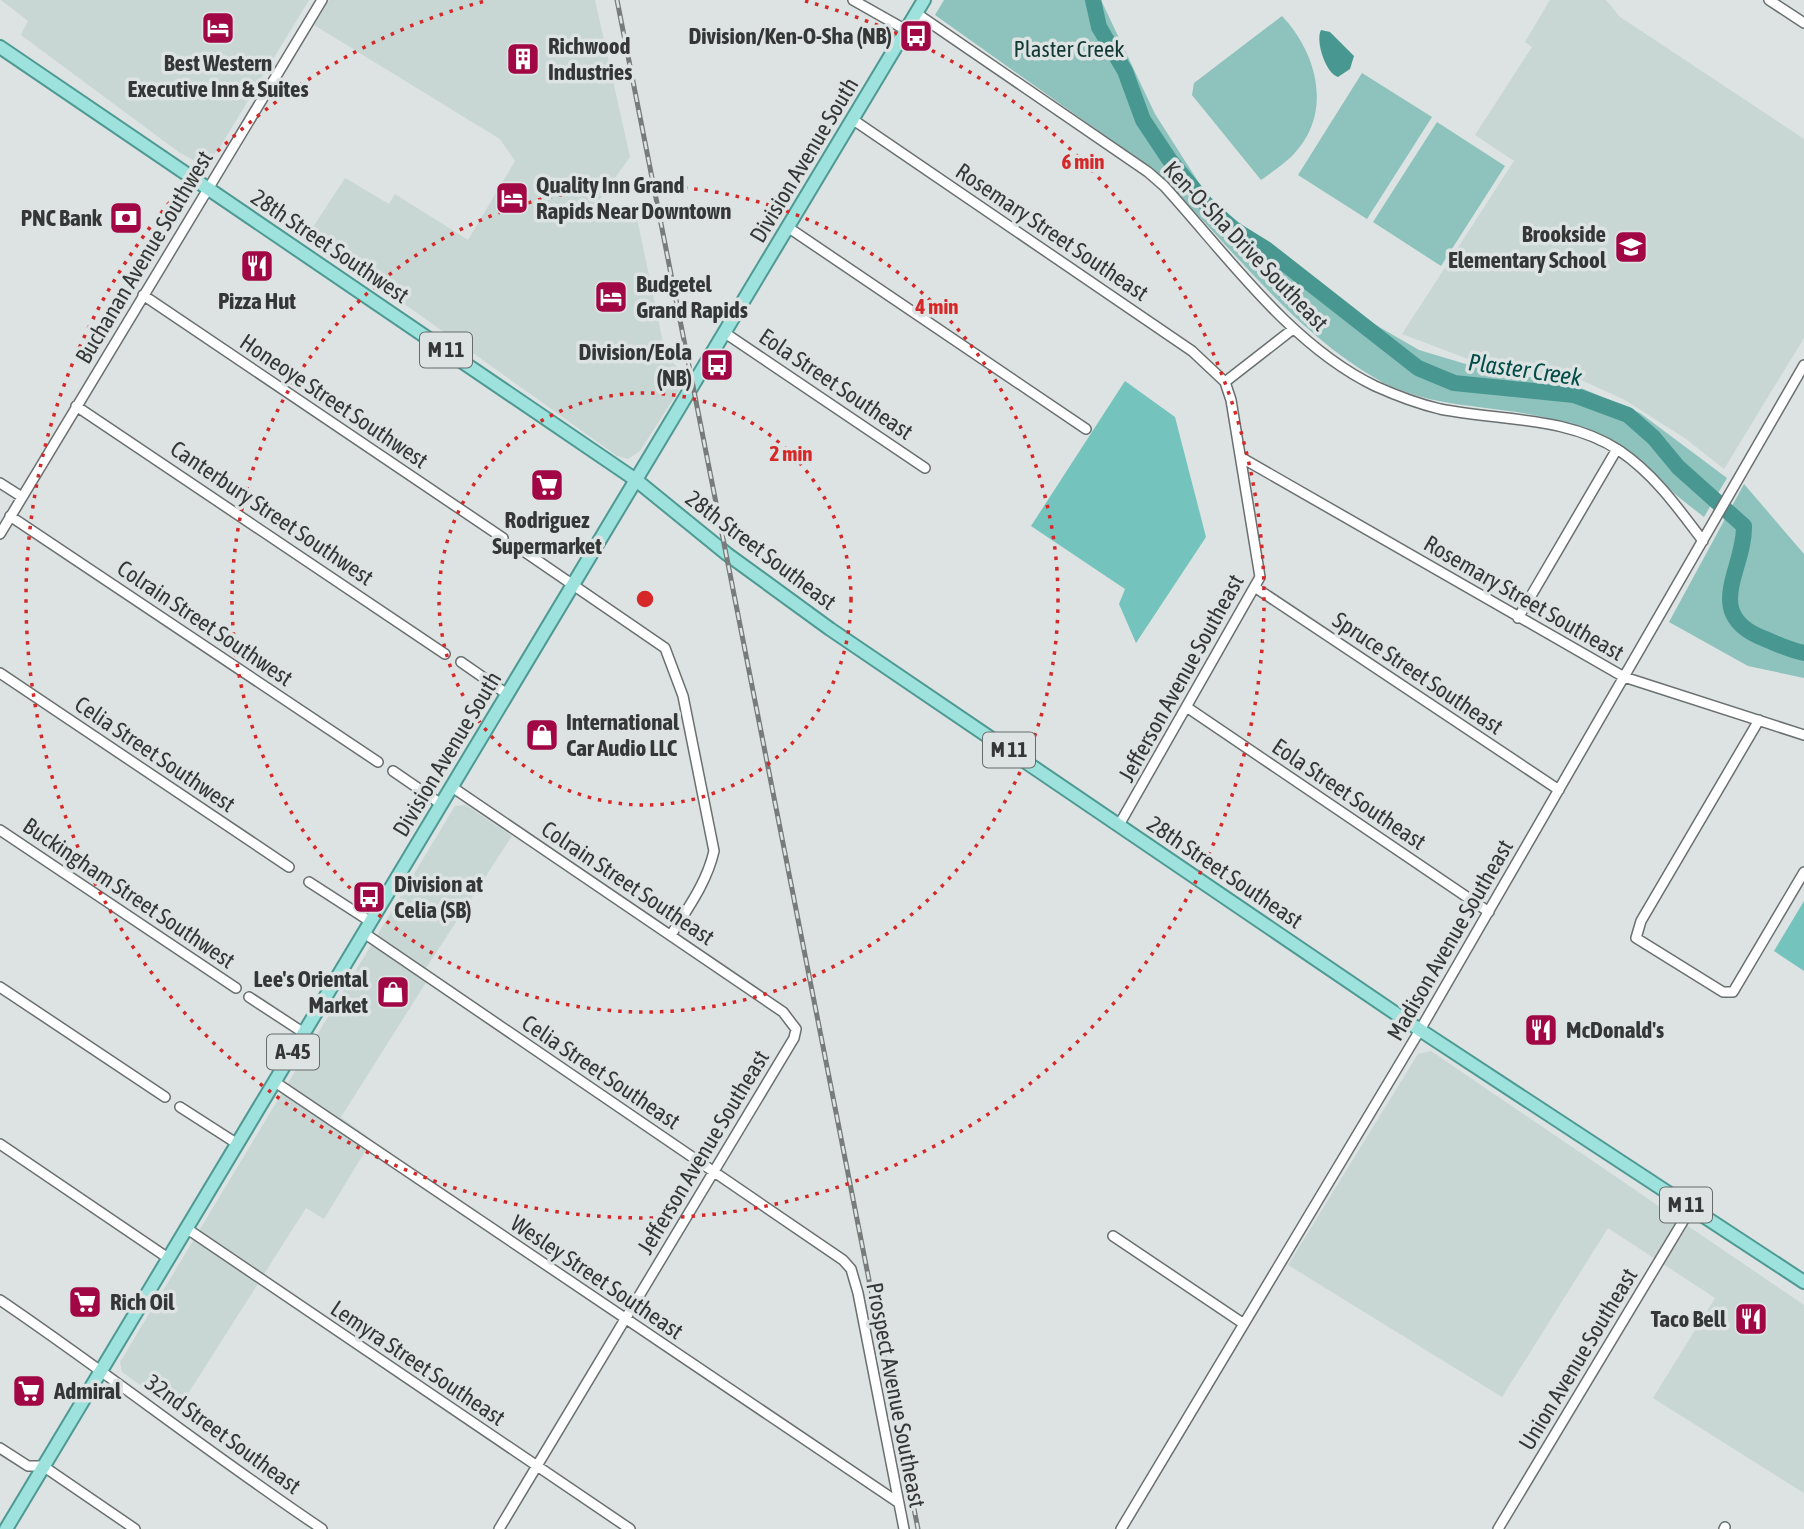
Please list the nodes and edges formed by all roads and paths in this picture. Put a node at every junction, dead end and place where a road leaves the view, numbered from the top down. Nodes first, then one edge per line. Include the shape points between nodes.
1 (322, 0) edge
2 (853, 0) edge
3 (924, 0) edge
4 (1769, 0) edge
5 (916, 13) junction
6 (1804, 23) edge
7 (906, 30) junction
8 (0, 47) edge
9 (852, 119) junction
10 (208, 188) junction
11 (789, 228) junction
12 (143, 295) junction
13 (1293, 328) junction
14 (725, 333) junction
15 (1804, 365) edge
16 (1225, 382) junction
17 (76, 406) junction
18 (1086, 429) dead end
19 (1618, 449) junction
20 (1242, 458) junction
21 (925, 468) dead end
22 (636, 480) junction
23 (0, 483) edge
24 (22, 497) junction
25 (10, 516) junction
26 (0, 534) edge
27 (503, 538) dead end
28 (1703, 541) junction
29 (525, 552) dead end
30 (572, 584) junction
31 (1256, 588) junction
32 (1518, 618) junction
33 (445, 654) dead end
34 (461, 662) dead end
35 (0, 673) edge
36 (1623, 677) junction
37 (508, 694) junction
38 (1188, 708) junction
39 (1759, 720) junction
40 (1804, 735) edge
41 (378, 762) dead end
42 (393, 771) dead end
43 (452, 787) junction
44 (1559, 790) junction
45 (441, 804) junction
46 (1119, 825) junction
47 (0, 830) edge
48 (289, 867) dead end
49 (1804, 872) edge
50 (309, 882) dead end
51 (1489, 912) junction
52 (367, 928) junction
53 (671, 935) junction
54 (0, 987) edge
55 (236, 988) dead end
56 (249, 997) dead end
57 (783, 1012) joint
58 (1420, 1030) junction
59 (304, 1033) junction
60 (275, 1082) junction
61 (165, 1097) dead end
62 (180, 1107) dead end
63 (236, 1143) junction
64 (0, 1144) edge
65 (714, 1171) junction
66 (1691, 1208) junction
67 (186, 1228) junction
68 (1113, 1236) dead end
69 (168, 1258) junction
70 (851, 1269) joint
71 (1804, 1282) edge
72 (0, 1300) edge
73 (625, 1319) junction
74 (1244, 1324) junction
75 (102, 1370) junction
76 (0, 1448) edge
77 (43, 1466) junction
78 (537, 1466) junction
79 (898, 1503) junction
80 (6, 1529) edge
81 (135, 1529) edge
82 (322, 1529) edge
83 (499, 1529) edge
84 (630, 1529) edge
85 (904, 1529) edge
86 (1121, 1529) edge
87 (1498, 1529) edge

1 - 10 street, Buchanan Avenue Southwest
2 - 7 street
3 - 5 main road, Division Avenue South
4 - 6 street
5 - 7 main road, Division Avenue South
5 - 13 street, Ken-O-Sha Drive Southeast via 1149,172
7 - 9 main road, Division Avenue South
8 - 10 main road, 28th Street Southwest / M 11
9 - 11 main road, Division Avenue South
9 - 16 street, Rosemary Street Southeast via 1192,351
10 - 12 street, Buchanan Avenue Southwest
10 - 22 main road, 28th Street Southwest / M 11
11 - 14 main road, Division Avenue South
11 - 18 street
12 - 17 street, Buchanan Avenue Southwest
12 - 27 street, Honeoye Street Southwest
13 - 16 street
13 - 19 street, Ken-O-Sha Drive Southeast via 1348,370 1404,397 1438,408 1554,425
14 - 21 street, Eola Street Southeast
14 - 22 main road, Division Avenue South
15 - 28 street, Madison Avenue Southeast
16 - 20 street, Jefferson Avenue Southeast
17 - 24 street, Buchanan Avenue Southwest
17 - 33 street, Canterbury Street Southwest
19 - 28 street, Ken-O-Sha Drive Southeast via 1662,488
19 - 32 street
20 - 31 street, Jefferson Avenue Southeast via 1258,552
20 - 32 street, Rosemary Street Southeast
22 - 30 main road, Division Avenue South / A-45
22 - 46 main road, 28th Street Southeast / M 11 via 776,591
23 - 24 street
24 - 25 street, Buchanan Avenue Southwest
25 - 26 street, Buchanan Avenue Southwest
25 - 41 street, Colrain Street Southwest
28 - 36 street, Madison Avenue Southeast
29 - 30 street
30 - 37 main road, Division Avenue South / A-45
30 - 53 street via 665,648 683,696 714,851 700,890
31 - 38 street, Jefferson Avenue Southeast
31 - 44 street, Spruce Street Southeast
32 - 36 street, Rosemary Street Southeast
34 - 37 street
35 - 48 street, Celia Street Southwest
36 - 39 street, Rosemary Street Southeast
36 - 44 street, Madison Avenue Southeast
37 - 43 main road, Division Avenue South / A-45
38 - 46 street, Jefferson Avenue Southeast
38 - 51 street, Eola Street Southeast
39 - 40 street, Rosemary Street Southeast
39 - 49 street via 1641,921 1636,938 1723,992 1733,992
42 - 45 street
43 - 45 main road, Division Avenue South / A-45
43 - 53 street, Colrain Street Southeast
44 - 51 street, Madison Avenue Southeast
45 - 52 main road, Division Avenue South / A-45
46 - 58 main road, 28th Street Southeast / M 11
47 - 55 street, Buckingham Street Southwest
50 - 52 street
51 - 58 street, Madison Avenue Southeast
52 - 59 main road, Division Avenue South / A-45
52 - 65 street, Celia Street Southeast
53 - 57 street, Colrain Street Southeast
54 - 61 street
56 - 59 street, Buckingham Street Southwest
57 - 65 street, Jefferson Avenue Southeast via 793,1023 794,1038
58 - 66 main road, 28th Street Southeast / M 11
58 - 74 street, Madison Avenue Southeast
59 - 60 main road, Division Avenue South / A-45
60 - 63 main road, Division Avenue South / A-45
60 - 73 street, Wesley Street Southeast
62 - 63 street
63 - 67 main road, Division Avenue South / A-45
64 - 69 street
65 - 70 street, Celia Street Southeast
65 - 73 street, Jefferson Avenue Southeast
66 - 71 main road, 28th Street Southeast / M 11
66 - 87 street, Union Avenue Southeast
67 - 69 main road, Division Avenue South / A-45
67 - 78 street, Lemyra Street Southeast
68 - 74 street
69 - 75 main road, Division Avenue South / A-45
70 - 79 street, Prospect Avenue Southeast
72 - 75 street, 32nd Street Southeast
73 - 78 street, Jefferson Avenue Southeast
73 - 79 street, Wesley Street Southeast
74 - 86 street, Madison Avenue Southeast
75 - 77 main road, Division Avenue South / A-45
75 - 82 street, 32nd Street Southeast via 220,1460
76 - 77 street via 28,1466
77 - 80 main road, Division Avenue South / A-45
77 - 81 street
78 - 83 street, Jefferson Avenue Southeast
78 - 84 street, Lemyra Street Southeast
79 - 85 street, Prospect Avenue Southeast

